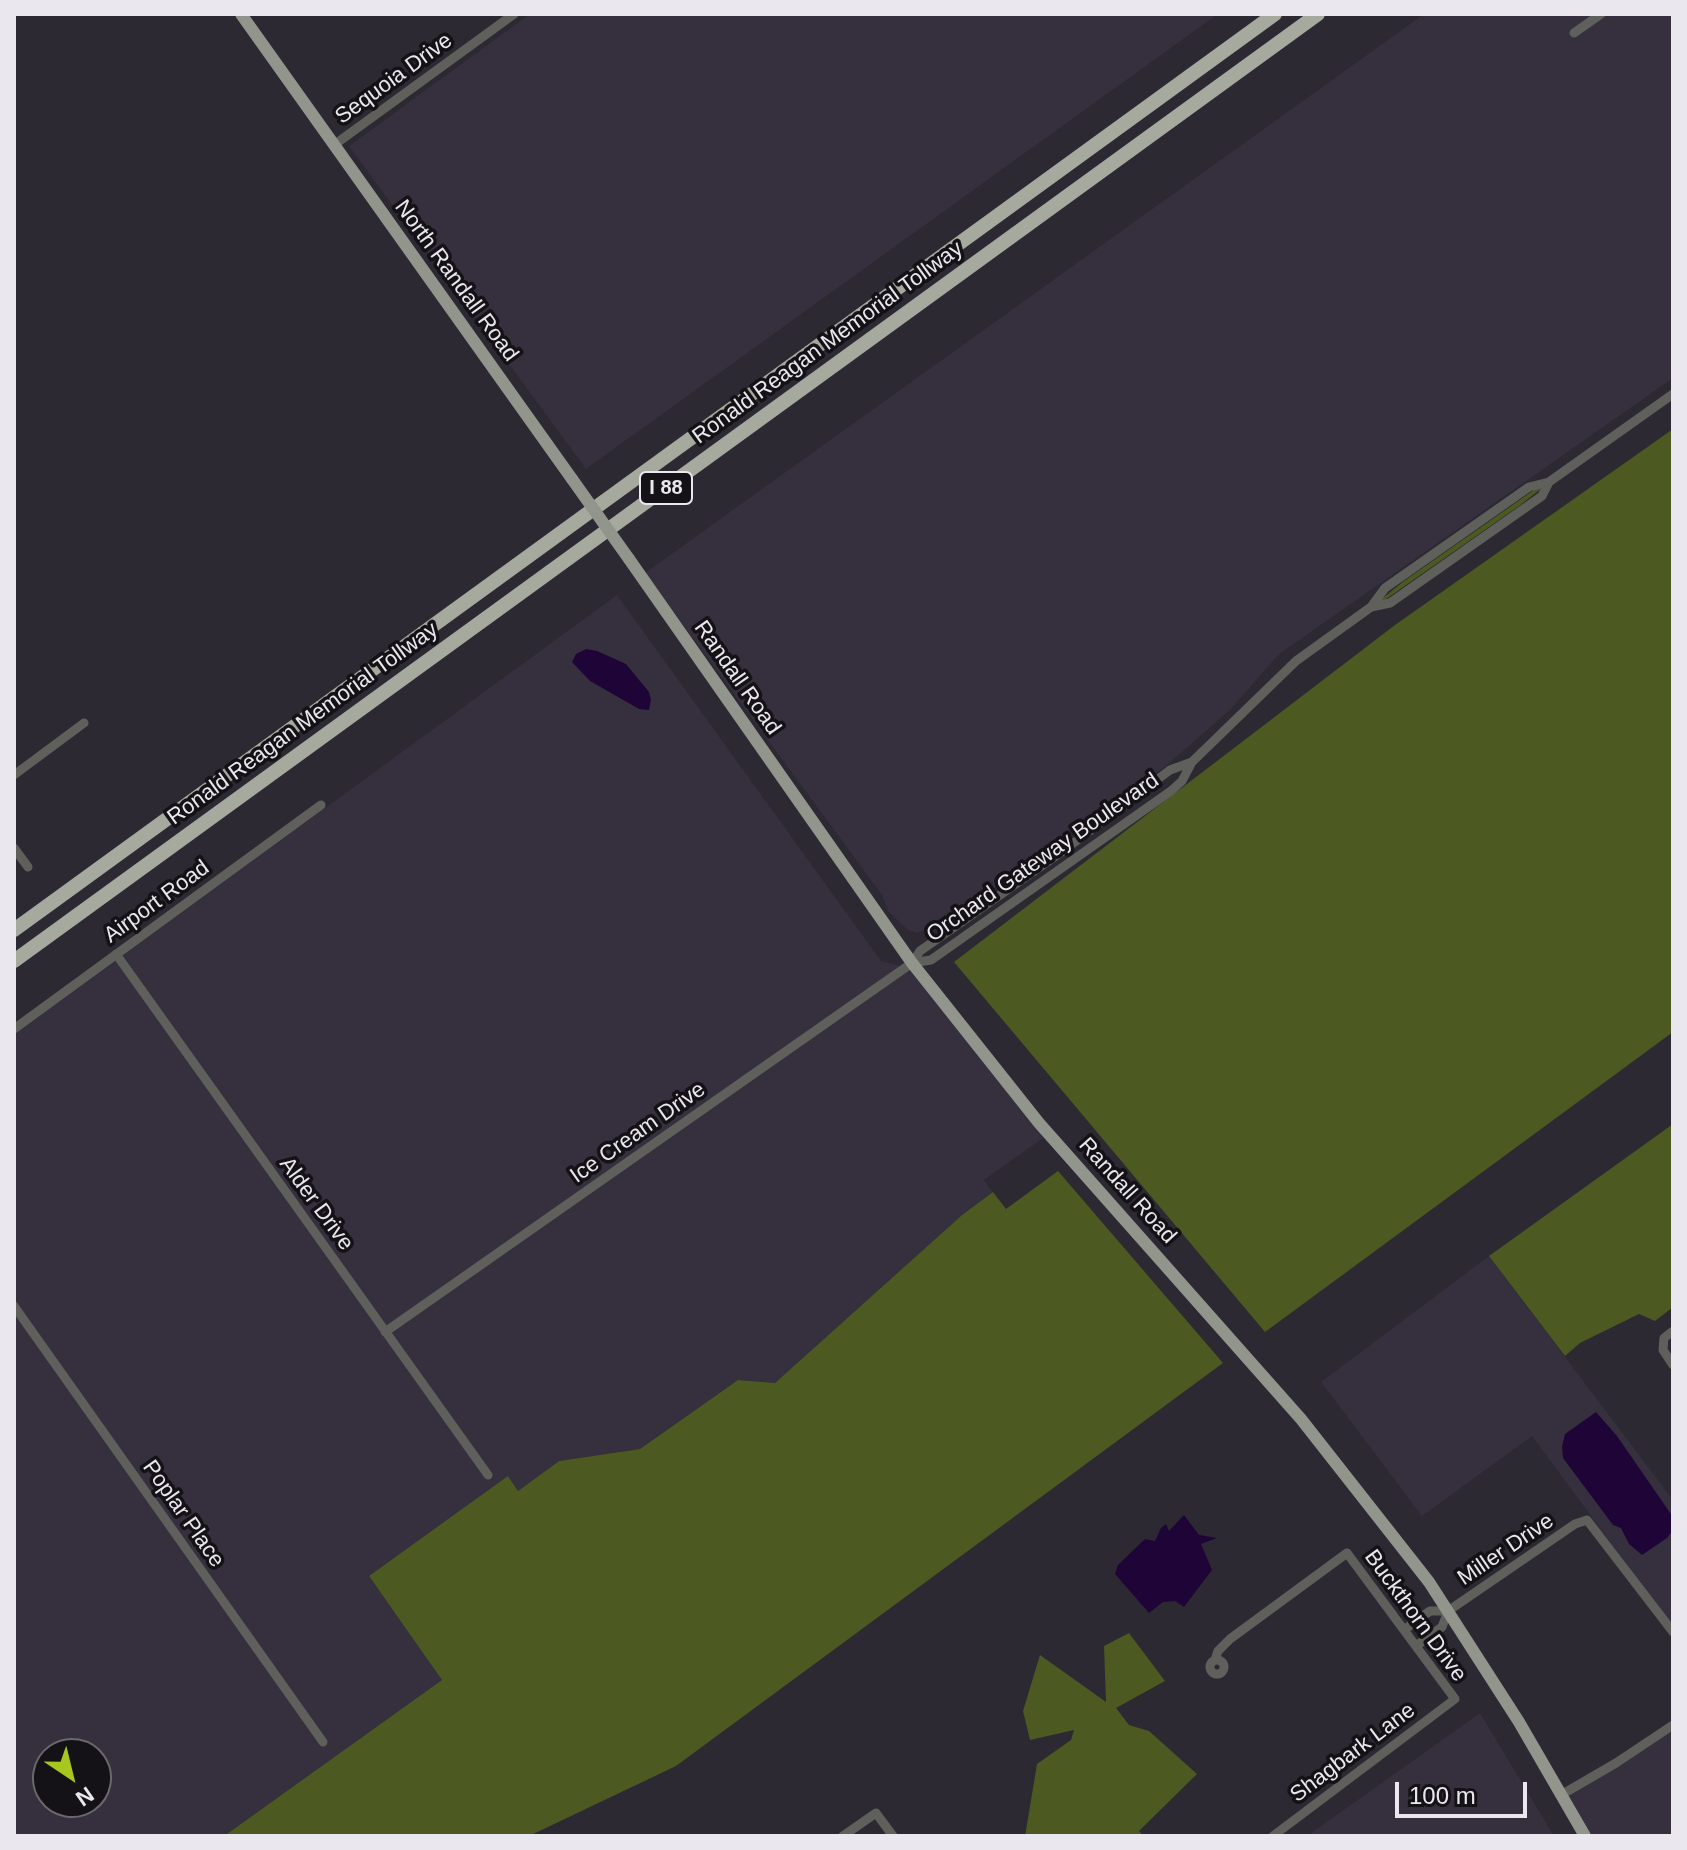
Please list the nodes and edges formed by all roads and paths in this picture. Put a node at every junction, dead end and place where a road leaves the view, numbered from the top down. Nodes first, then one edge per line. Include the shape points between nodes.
1 (241, 14) edge
2 (514, 14) edge
3 (1275, 14) edge
4 (1318, 14) edge
5 (1601, 14) edge
6 (1574, 33) dead end
7 (334, 145) junction
8 (1673, 394) edge
9 (1549, 482) junction
10 (639, 572) joint
11 (1371, 607) junction
12 (84, 723) dead end
13 (1192, 762) junction
14 (14, 775) edge
15 (321, 805) dead end
16 (14, 848) edge
17 (28, 867) dead end
18 (14, 930) edge
19 (116, 954) junction
20 (14, 961) edge
21 (912, 963) junction
22 (14, 1029) edge
23 (14, 1306) edge
24 (1673, 1331) edge
25 (385, 1332) junction
26 (1673, 1365) edge
27 (488, 1475) dead end
28 (1448, 1611) junction
29 (1404, 1630) junction
30 (1673, 1632) edge
31 (1416, 1646) junction
32 (1215, 1660) dead end
33 (1455, 1699) joint
34 (1673, 1725) edge
35 (323, 1742) dead end
36 (1561, 1795) junction
37 (843, 1836) edge
38 (893, 1836) edge
39 (1273, 1836) edge
40 (1585, 1836) edge

1 - 7 main road, North Randall Road
2 - 7 street, Sequoia Drive
3 - 18 highway, Ronald Reagan Memorial Tollway / I 88
4 - 20 highway, Ronald Reagan Memorial Tollway / I 88
5 - 6 street
7 - 10 main road, North Randall Road, bridge
8 - 9 street, Orchard Gateway Boulevard
9 - 11 street, Orchard Gateway Boulevard via 1529,487 1385,588
9 - 11 street, Orchard Gateway Boulevard via 1542,496 1390,603
10 - 21 main road, Randall Road
11 - 13 street, Orchard Gateway Boulevard via 1296,661
12 - 14 street
13 - 21 street, Orchard Gateway Boulevard via 1170,770 1133,796 920,951
13 - 21 street, Orchard Gateway Boulevard via 1171,791 931,960
15 - 19 street, Airport Road
16 - 17 street
19 - 22 street, Airport Road
19 - 25 street, Alder Drive
21 - 25 street, Ice Cream Drive
21 - 28 main road, Randall Road via 1039,1123 1301,1419
23 - 35 street, Poplar Place
24 - 26 street via 1664,1338 1663,1350
25 - 27 street, Alder Drive
28 - 29 street via 1430,1611
28 - 30 street, Miller Drive via 1587,1520
28 - 31 street via 1442,1627
28 - 36 main road, Randall Road
29 - 31 street, Buckthorn Drive
29 - 32 street, Buckthorn Drive via 1347,1553 1226,1642
31 - 33 street, Buckthorn Drive
33 - 39 street, Shagbark Lane
34 - 36 street
36 - 40 main road, Randall Road
37 - 38 street via 876,1813

